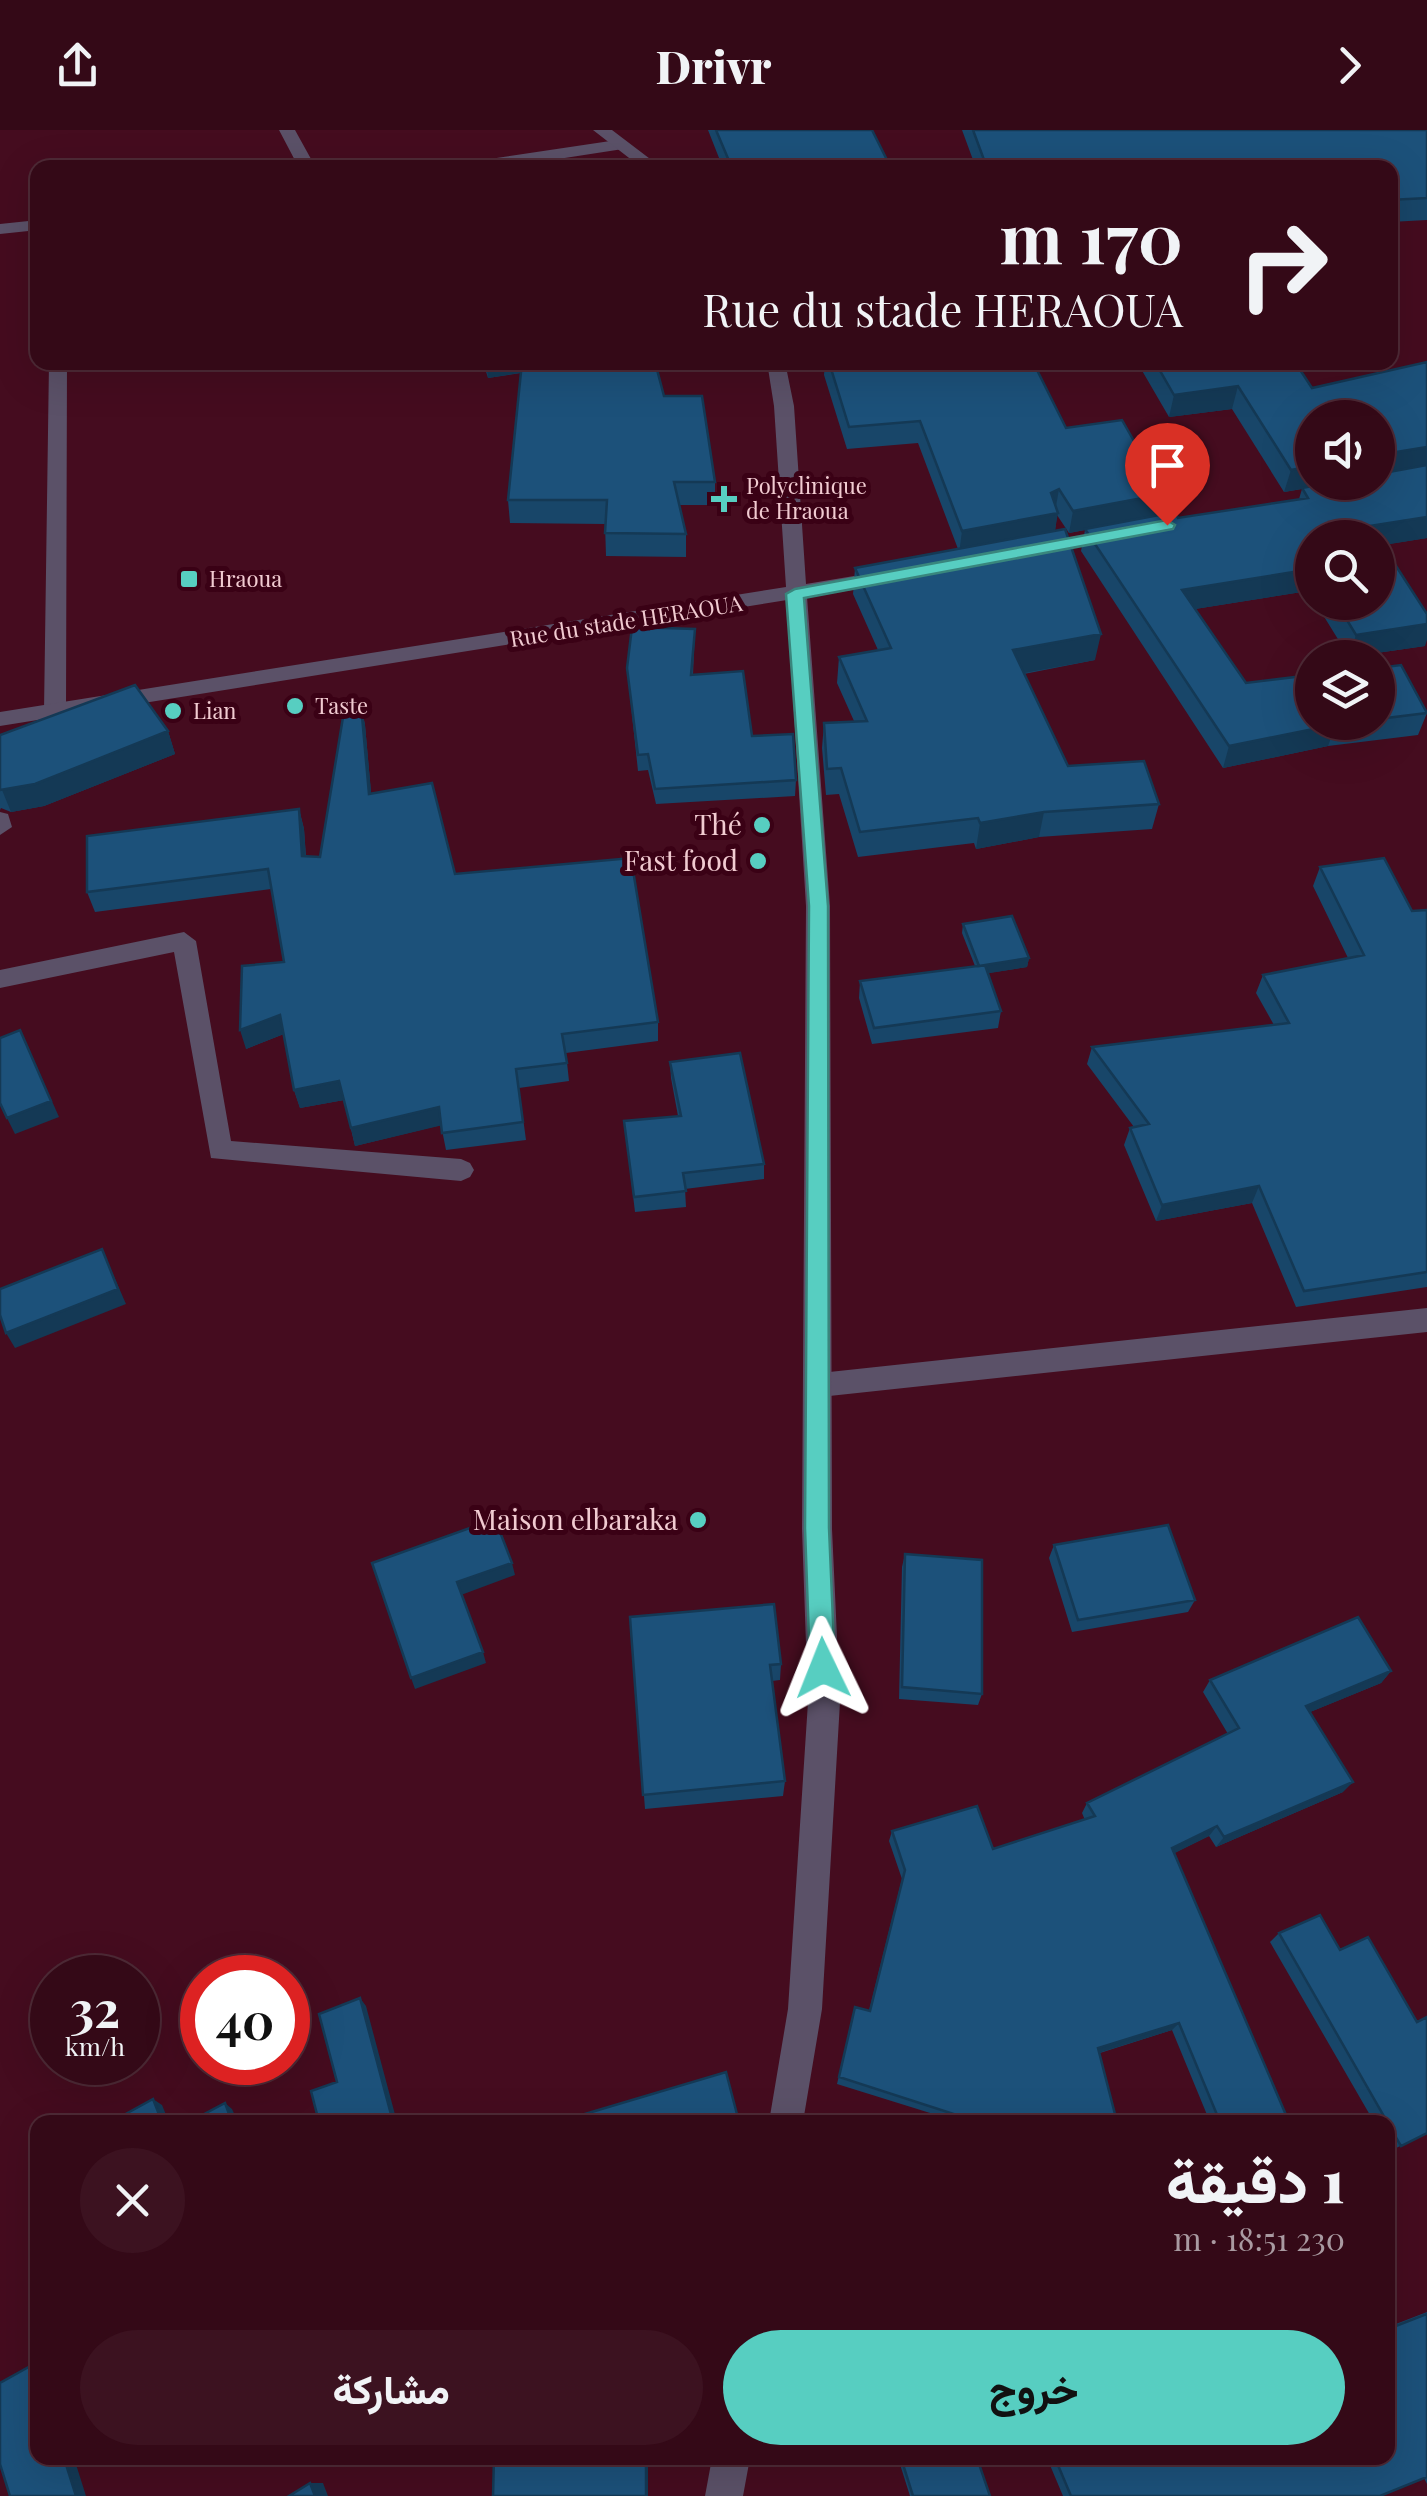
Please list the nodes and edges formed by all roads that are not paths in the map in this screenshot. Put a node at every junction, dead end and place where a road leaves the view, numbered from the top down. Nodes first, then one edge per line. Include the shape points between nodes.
1 (287, 130) edge
2 (601, 130) edge
3 (617, 145) junction
4 (304, 160) edge
5 (517, 160) edge
6 (641, 160) edge
7 (30, 226) edge
8 (0, 229) edge
9 (58, 370) edge
10 (777, 370) edge
11 (910, 573) edge
12 (795, 594) junction
13 (55, 710) junction
14 (0, 719) edge
15 (0, 979) edge
16 (461, 1170) dead end
17 (1427, 1320) edge
18 (820, 1385) junction
19 (787, 2115) edge
20 (730, 2465) edge
21 (724, 2496) edge

1 - 4 street
2 - 3 street
3 - 5 street
3 - 6 street
7 - 8 street
9 - 13 street
10 - 12 street
11 - 12 street, Rue du stade HERAOUA
12 - 13 street, Rue du stade HERAOUA
12 - 18 street via 818,906
13 - 14 street, Rue du stade HERAOUA
15 - 16 street via 184,941 220,1150
17 - 18 street
18 - 19 street via 824,1702 804,2009
20 - 21 street

